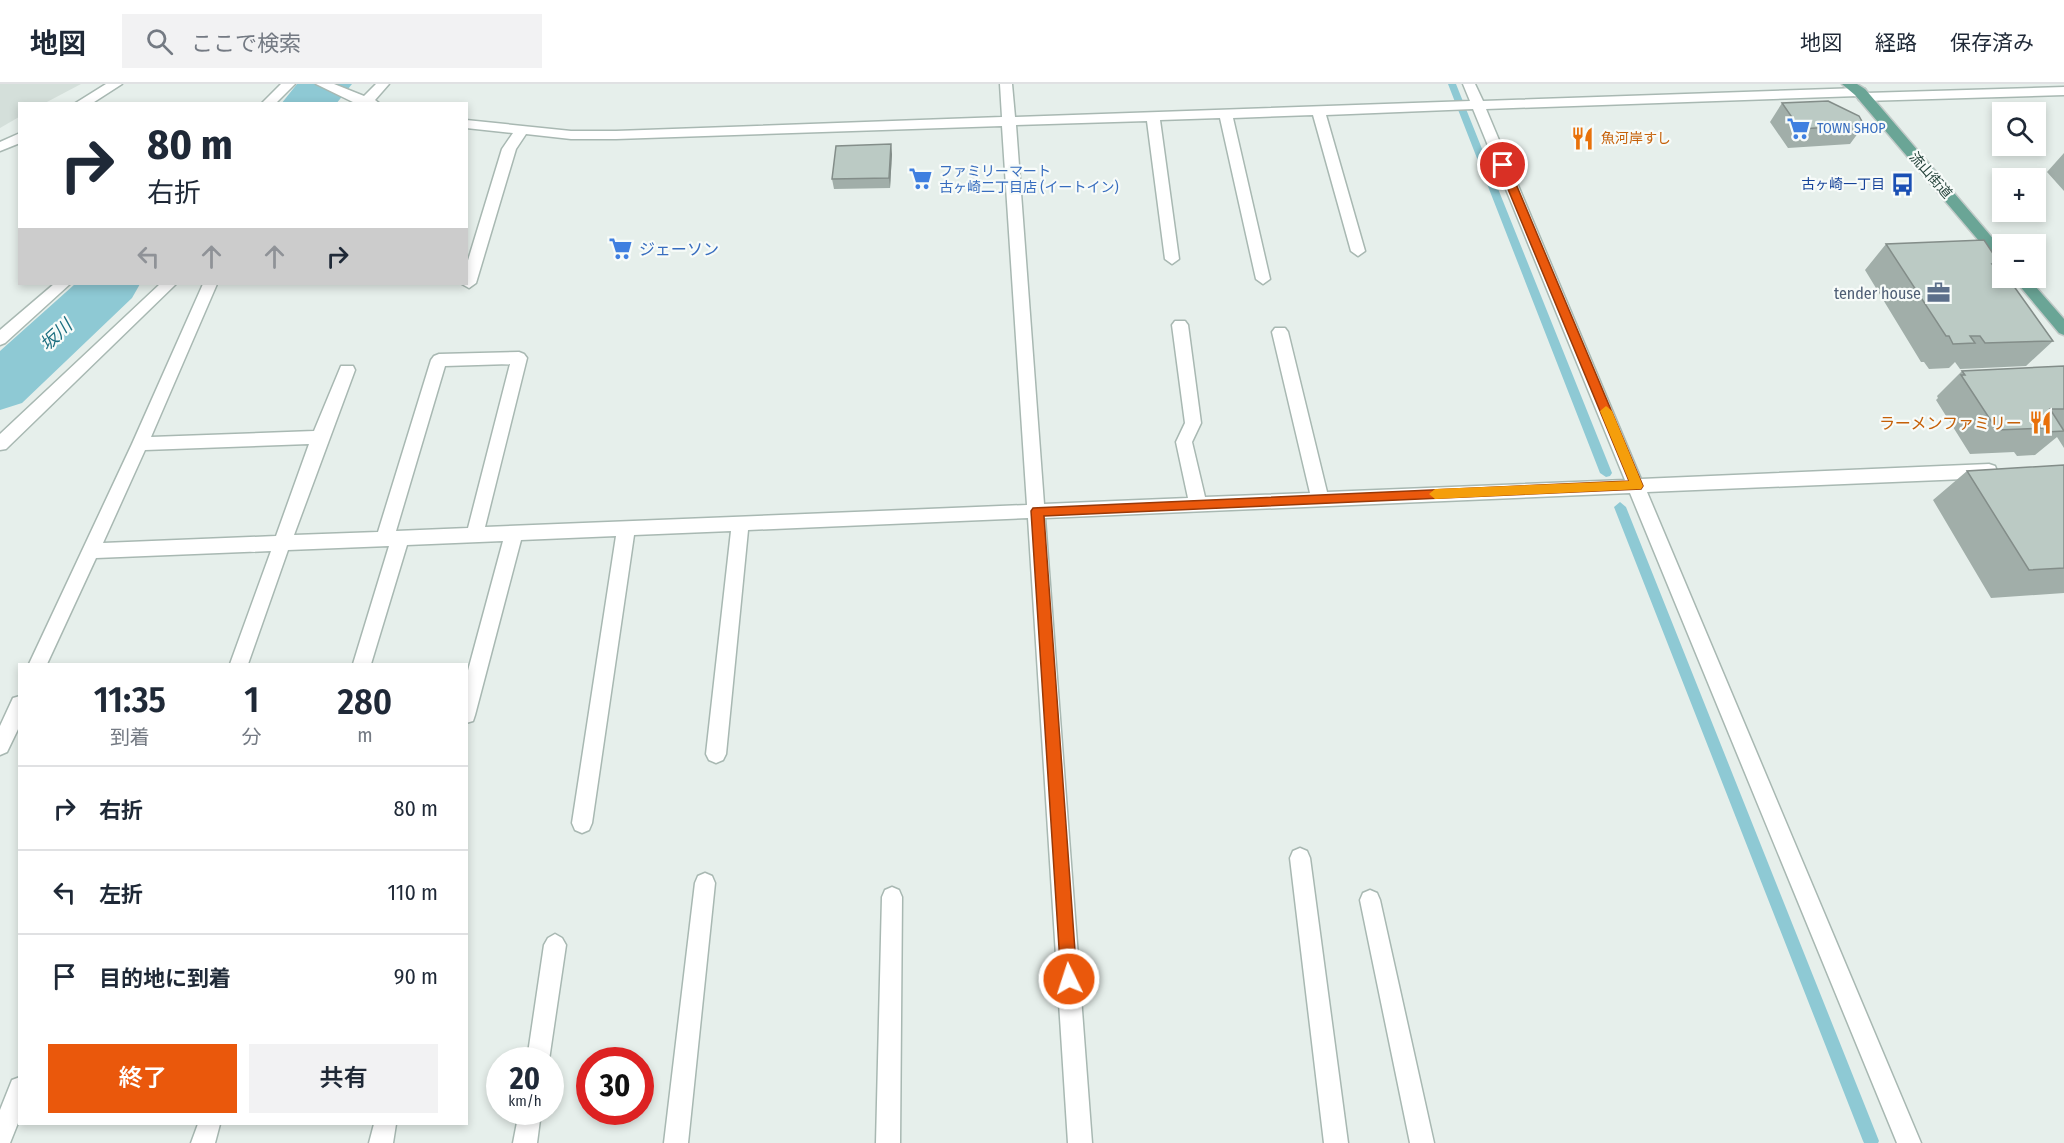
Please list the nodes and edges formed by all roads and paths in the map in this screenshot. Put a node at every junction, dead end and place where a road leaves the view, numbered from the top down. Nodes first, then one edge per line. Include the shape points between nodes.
1 (116, 84) edge
2 (289, 84) edge
3 (322, 84) edge
4 (383, 84) edge
5 (1006, 84) edge
6 (1469, 84) edge
7 (1858, 89) edge
8 (2064, 91) edge
9 (364, 101) edge
10 (84, 102) edge
11 (269, 102) edge
12 (1479, 106) junction
13 (1318, 111) junction
14 (1226, 114) junction
15 (1153, 117) junction
16 (1008, 122) junction
17 (468, 124) edge
18 (522, 130) junction
19 (18, 138) edge
20 (0, 147) edge
21 (1992, 246) edge
22 (1358, 250) dead end
23 (1172, 259) dead end
24 (1263, 279) dead end
25 (469, 283) dead end
26 (62, 285) edge
27 (168, 285) edge
28 (210, 285) edge
29 (2029, 288) edge
30 (1179, 325) dead end
31 (2064, 329) edge
32 (1280, 332) dead end
33 (0, 339) edge
34 (347, 370) dead end
35 (320, 436) junction
36 (0, 444) edge
37 (140, 444) junction
38 (2008, 471) edge
39 (1637, 486) junction
40 (1320, 499) junction
41 (1198, 504) junction
42 (1037, 511) junction
43 (740, 525) junction
44 (626, 529) junction
45 (514, 533) junction
46 (475, 534) junction
47 (392, 538) junction
48 (282, 543) junction
49 (91, 551) junction
50 (38, 663) edge
51 (239, 663) edge
52 (362, 663) edge
53 (468, 707) edge
54 (18, 708) edge
55 (0, 746) edge
56 (716, 754) dead end
57 (582, 823) dead end
58 (1300, 858) dead end
59 (705, 883) dead end
60 (892, 897) dead end
61 (1370, 900) dead end
62 (555, 945) dead end
63 (540, 1047) edge
64 (18, 1093) edge
65 (209, 1125) edge
66 (385, 1125) edge
67 (528, 1125) edge
68 (0, 1139) edge
69 (203, 1143) edge
70 (381, 1143) edge
71 (525, 1143) edge
72 (676, 1143) edge
73 (888, 1143) edge
74 (1080, 1143) edge
75 (1336, 1143) edge
76 (1422, 1143) edge
77 (1909, 1143) edge

1 - 10 street
2 - 11 street
3 - 9 street
4 - 9 street
5 - 16 street
6 - 12 street
7 - 8 street
7 - 12 street
7 - 21 main road, 流山街道
12 - 13 street
12 - 39 street
13 - 14 street
13 - 22 street
14 - 15 street
14 - 24 street
15 - 16 street
15 - 23 street
16 - 18 street via 616,135
16 - 42 street
17 - 18 street
18 - 25 street via 509,149
19 - 20 street
26 - 33 street
27 - 36 street
28 - 37 street
29 - 31 main road
30 - 41 street via 1193,423 1184,442
32 - 40 street
34 - 35 street
35 - 37 street
35 - 48 street
37 - 49 street
38 - 39 street
39 - 40 street
39 - 77 street
40 - 41 street
41 - 42 street
42 - 43 street
42 - 74 street
43 - 44 street
43 - 56 street
44 - 45 street
44 - 57 street
45 - 46 street
45 - 53 street
46 - 47 street
46 - 47 street via 519,358 439,360
47 - 48 street
47 - 52 street
48 - 49 street
48 - 51 street
49 - 50 street
54 - 55 street
58 - 75 street
59 - 72 street
60 - 73 street
61 - 76 street
62 - 63 street
64 - 68 street
65 - 69 street
66 - 70 street
67 - 71 street

